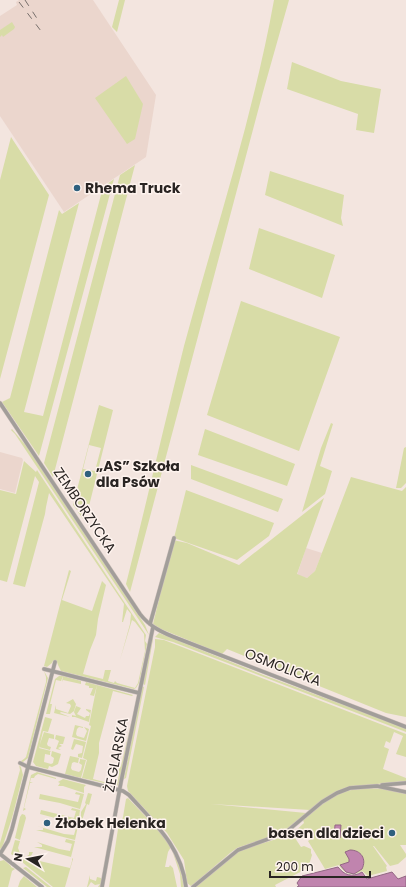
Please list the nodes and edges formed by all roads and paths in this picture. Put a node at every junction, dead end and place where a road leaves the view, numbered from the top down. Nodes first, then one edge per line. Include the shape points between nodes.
1 (0, 403) edge
2 (174, 538) dead end
3 (151, 626) junction
4 (55, 662) dead end
5 (44, 669) dead end
6 (53, 671) junction
7 (139, 693) junction
8 (406, 727) edge
9 (20, 764) dead end
10 (28, 767) junction
11 (406, 783) edge
12 (377, 786) junction
13 (120, 790) junction
14 (406, 792) edge
15 (0, 854) edge
16 (42, 887) edge
17 (102, 887) edge
18 (186, 887) edge
19 (193, 887) edge

1 - 3 street, ZEMBORZYCKA via 140,614
2 - 3 street, ŻEGLARSKA
3 - 7 street, ŻEGLARSKA
3 - 8 street, OSMOLICKA
4 - 6 street
5 - 6 street
6 - 7 street
6 - 10 street
7 - 13 street, ŻEGLARSKA
9 - 10 street
10 - 13 street
10 - 15 street via 10,837
11 - 12 street
12 - 14 street
12 - 19 street via 350,788 331,796 285,833 238,850
13 - 17 street, ŻEGLARSKA
13 - 18 street via 129,795 166,835 181,863
15 - 16 street

